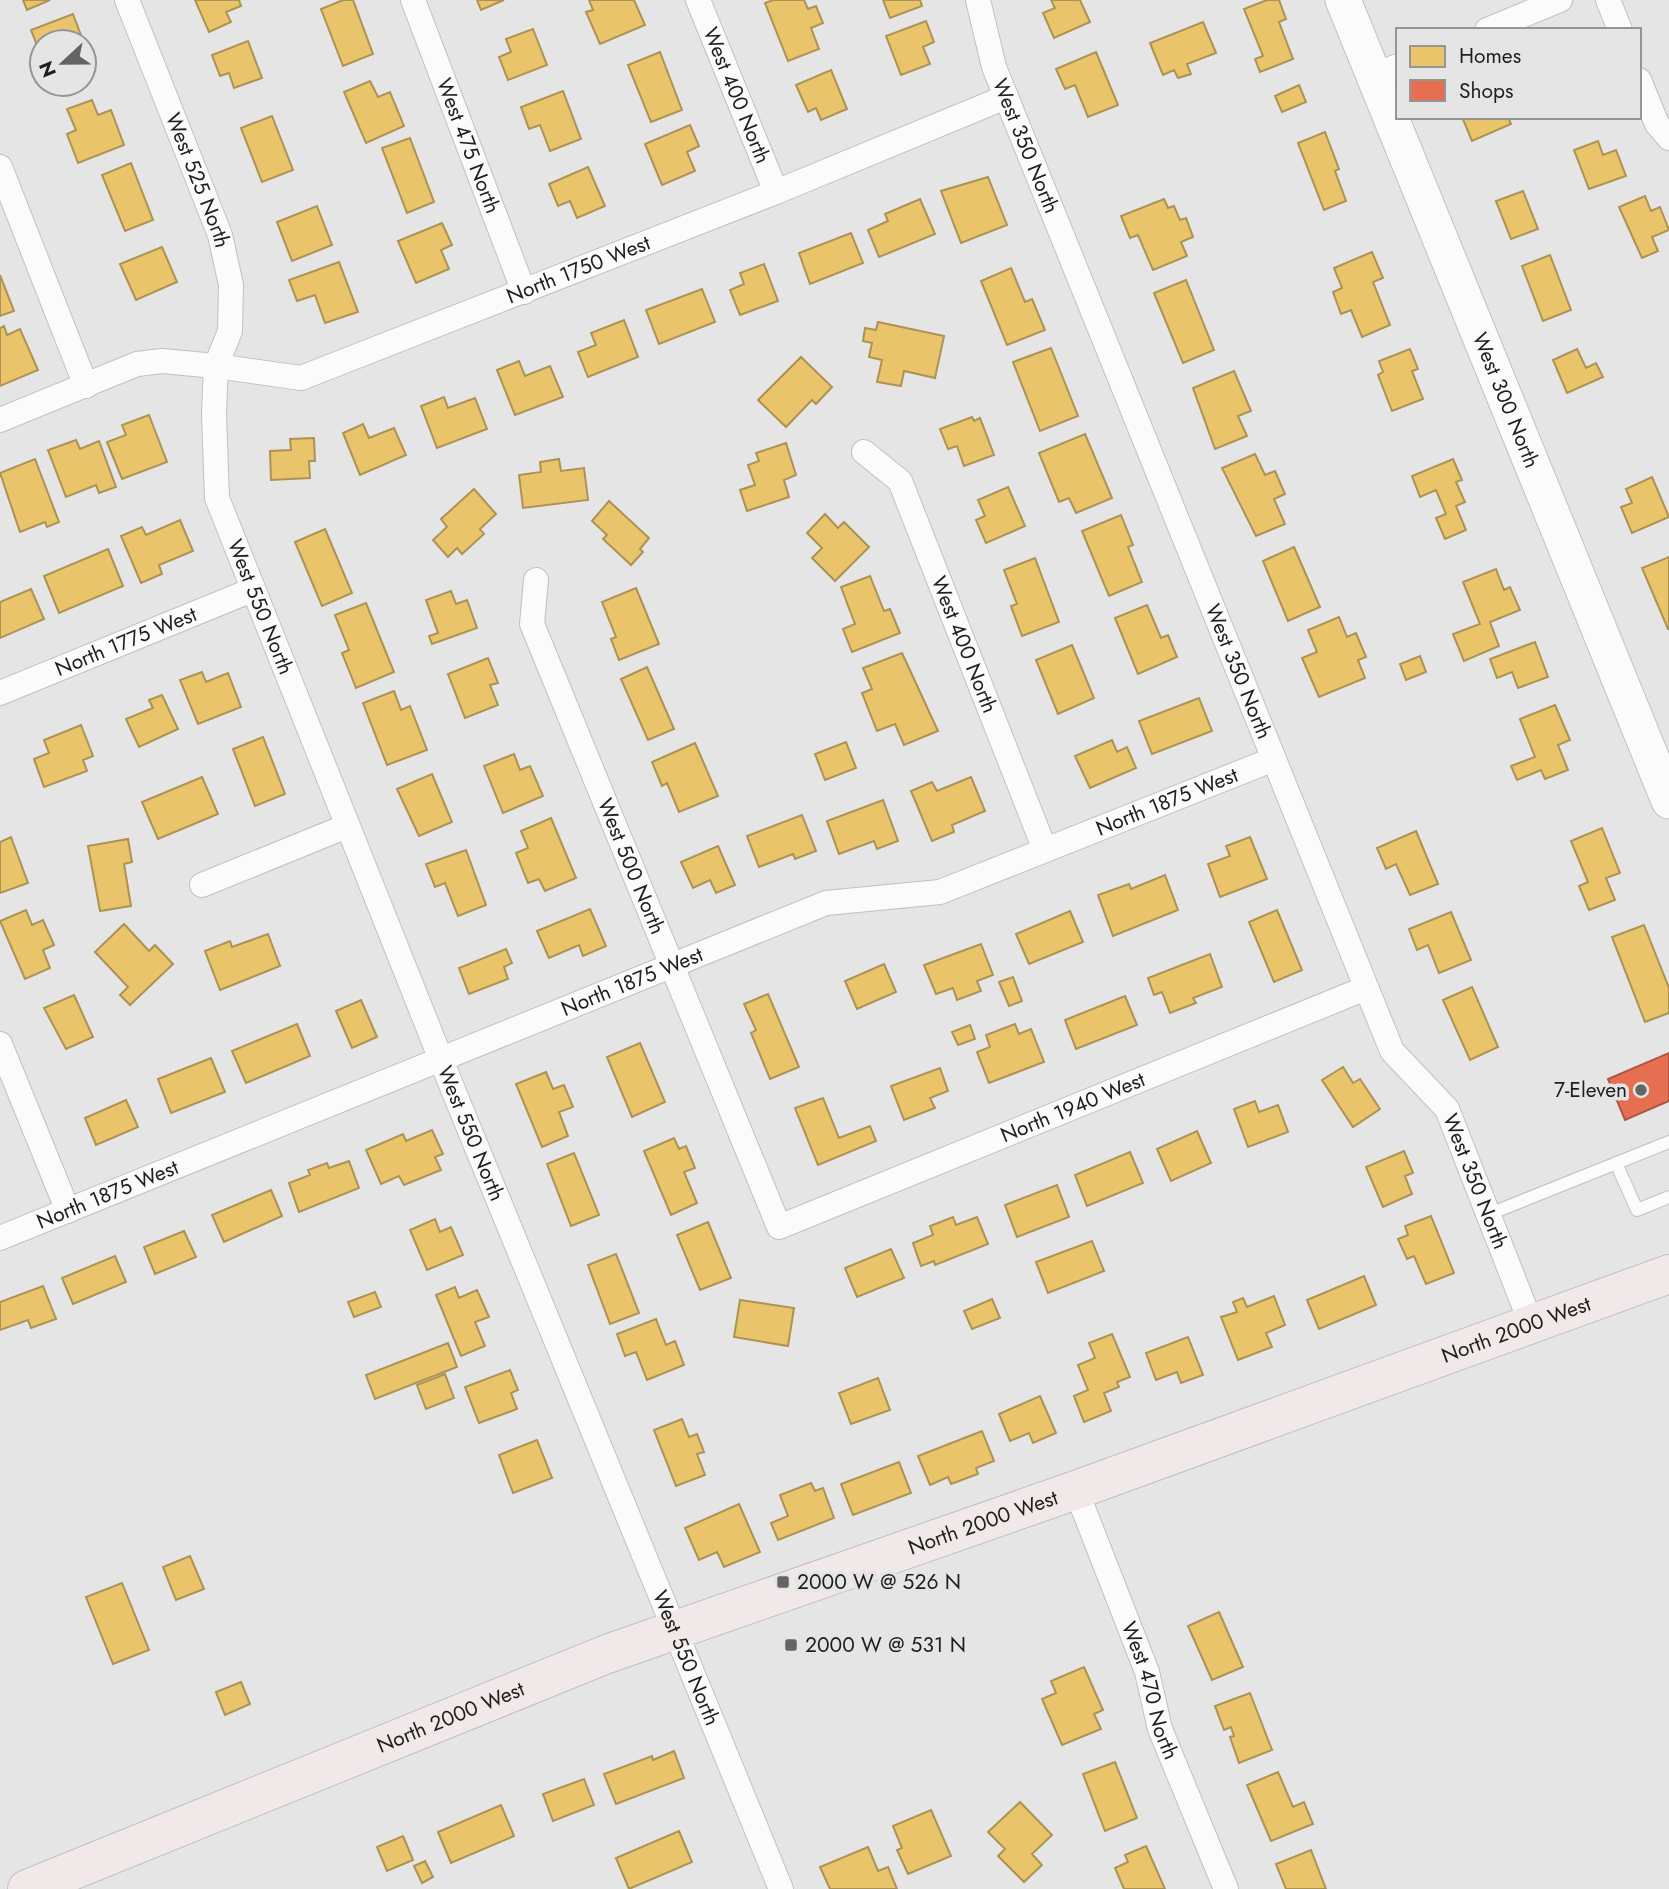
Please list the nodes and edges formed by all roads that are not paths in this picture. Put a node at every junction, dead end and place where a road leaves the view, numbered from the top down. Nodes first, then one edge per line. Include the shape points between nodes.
1 (127, 0) edge
2 (413, 0) edge
3 (698, 0) edge
4 (978, 0) edge
5 (1343, 0) edge
6 (1560, 0) edge
7 (1608, 0) edge
8 (1491, 28) edge
9 (1619, 28) edge
10 (1385, 71) edge
11 (1641, 84) edge
12 (1006, 97) junction
13 (1396, 99) edge
14 (1404, 119) edge
15 (1669, 138) edge
16 (0, 167) edge
17 (776, 192) junction
18 (524, 292) junction
19 (216, 366) junction
20 (86, 386) junction
21 (0, 419) edge
22 (864, 452) dead end
23 (536, 580) dead end
24 (252, 590) junction
25 (0, 693) edge
26 (1274, 759) junction
27 (1669, 801) edge
28 (347, 827) junction
29 (1045, 850) junction
30 (202, 885) dead end
31 (672, 966) junction
32 (1366, 988) junction
33 (0, 1044) edge
34 (441, 1060) junction
35 (1669, 1142) edge
36 (1616, 1163) junction
37 (1669, 1197) edge
38 (68, 1211) junction
39 (1487, 1215) junction
40 (779, 1227) joint
41 (0, 1238) edge
42 (1669, 1274) edge
43 (1532, 1326) junction
44 (1076, 1490) junction
45 (676, 1630) junction
46 (27, 1889) edge
47 (781, 1889) edge
48 (1226, 1889) edge

1 - 19 street, West 525 North via 220,235 231,285 230,331
2 - 18 street, West 475 North
3 - 17 street, West 400 North
4 - 12 street, West 350 North
5 - 10 main road, West 300 North
6 - 8 street
7 - 9 street
10 - 13 main road, West 300 North
11 - 15 street via 1657,124
12 - 17 street, North 1750 West
12 - 26 street, West 350 North
14 - 27 main road, West 300 North
16 - 20 street
17 - 18 street, North 1750 West
18 - 19 street, North 1750 West via 301,378
19 - 20 street, North 1750 West via 162,361 137,364
19 - 24 street, West 550 North via 217,498
20 - 21 street, North 1750 West
22 - 29 street, West 400 North via 900,481
23 - 31 street, West 500 North via 532,624
24 - 25 street, North 1775 West
24 - 28 street, West 550 North
26 - 29 street, North 1875 West
26 - 32 street, West 350 North
28 - 30 street
28 - 34 street, West 550 North
29 - 31 street, North 1875 West via 940,892 827,903
31 - 34 street, North 1875 West
31 - 40 street, West 500 North
32 - 39 street, West 350 North via 1392,1051 1447,1109
32 - 40 street, North 1940 West
33 - 38 street
34 - 38 street, North 1875 West
34 - 45 street, West 550 North
35 - 36 lane
36 - 37 lane via 1637,1210
36 - 39 lane
38 - 41 street, North 1875 West
39 - 43 street, West 350 North
42 - 43 main road, North 2000 West
43 - 44 main road, North 2000 West
44 - 45 main road, North 2000 West
44 - 48 street, West 470 North via 1147,1672 1160,1729
45 - 46 main road, North 2000 West
45 - 47 street, West 550 North

